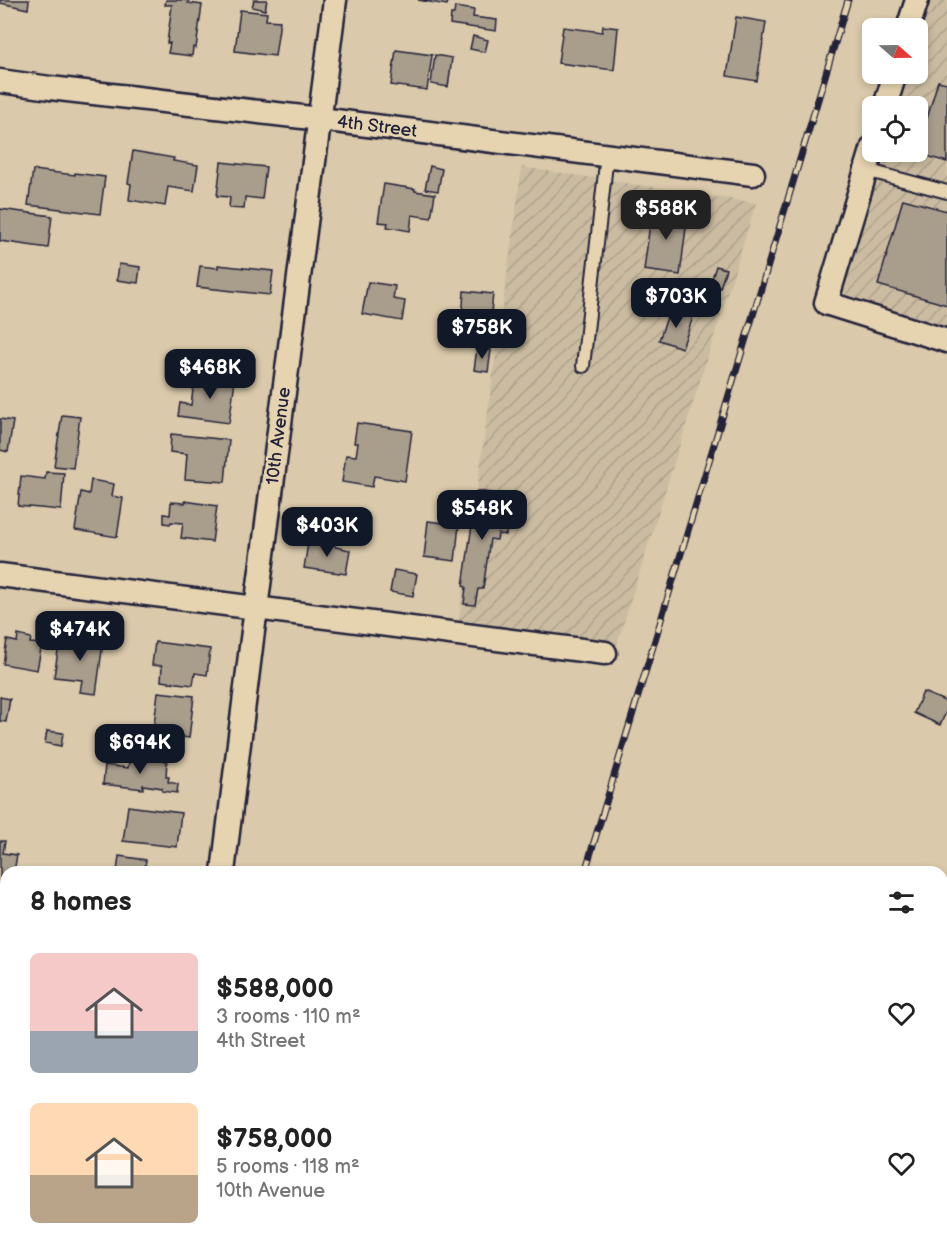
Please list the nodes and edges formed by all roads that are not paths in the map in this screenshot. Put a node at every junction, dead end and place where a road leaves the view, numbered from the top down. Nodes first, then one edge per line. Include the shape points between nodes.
1 (335, 0) edge
2 (917, 0) edge
3 (911, 18) edge
4 (0, 81) edge
5 (320, 118) junction
6 (607, 155) junction
7 (868, 162) edge
8 (866, 170) junction
9 (753, 174) dead end
10 (947, 192) edge
11 (947, 341) edge
12 (583, 366) dead end
13 (0, 575) edge
14 (256, 608) junction
15 (605, 653) dead end
16 (224, 866) edge

1 - 5 street, 10th Avenue
2 - 3 street
4 - 5 street, 4th Street
5 - 6 street, 4th Street
5 - 14 street, 10th Avenue
6 - 9 street, 4th Street
6 - 12 lane
7 - 8 street
8 - 10 lane
8 - 11 street via 826,303
13 - 14 street
14 - 15 street
14 - 16 street, 10th Avenue

